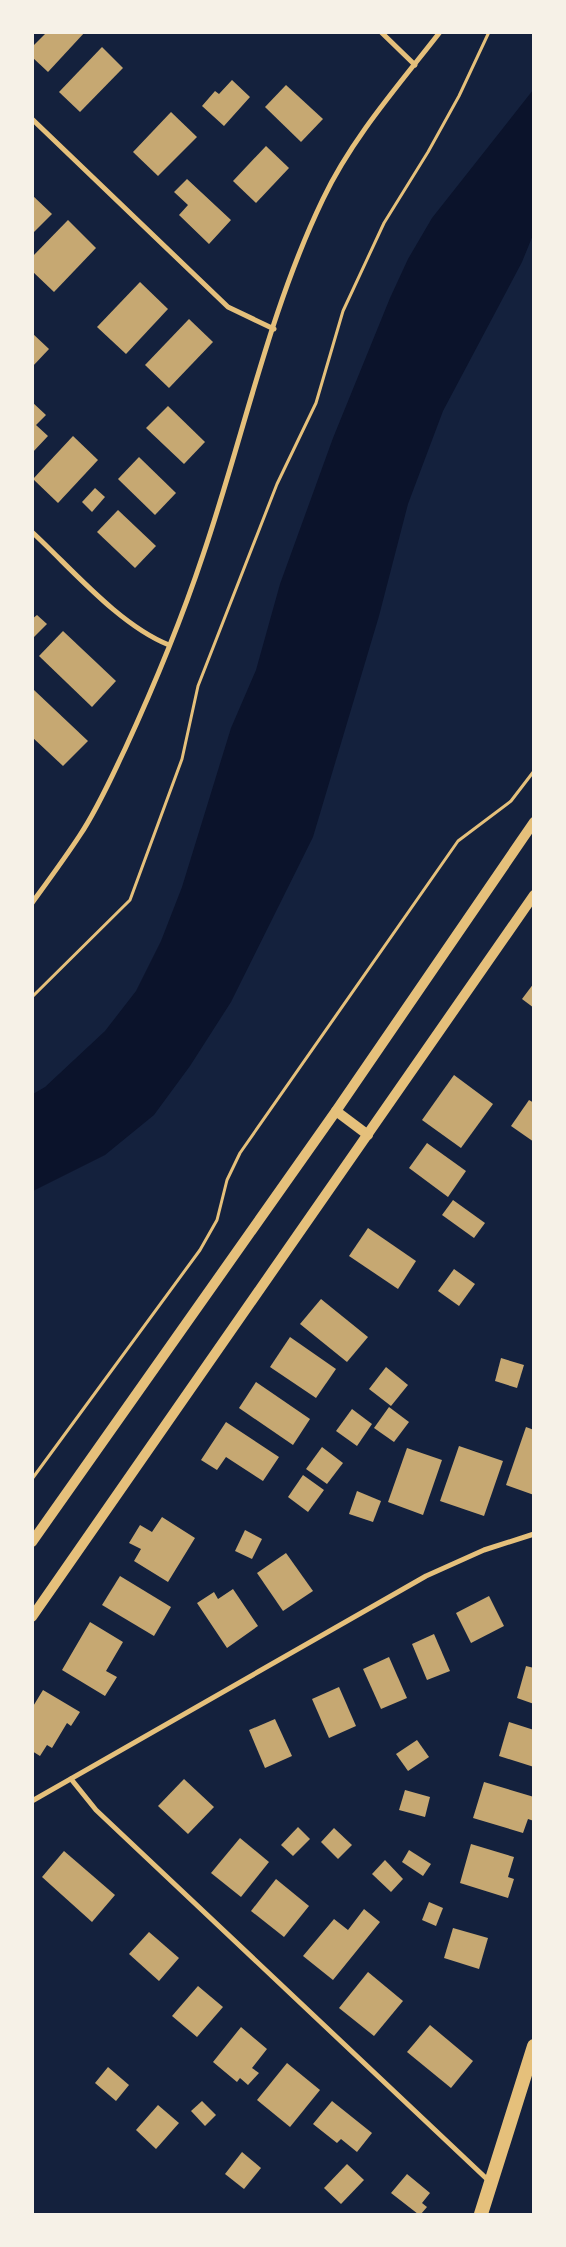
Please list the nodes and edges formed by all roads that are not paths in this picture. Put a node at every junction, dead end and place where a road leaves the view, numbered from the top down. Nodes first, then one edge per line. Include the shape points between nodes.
1 (381, 32) edge
2 (440, 32) edge
3 (415, 64) junction
4 (32, 118) edge
5 (274, 329) junction
6 (32, 532) edge
7 (169, 645) junction
8 (534, 822) edge
9 (534, 894) edge
10 (32, 903) edge
11 (336, 1111) junction
12 (368, 1135) junction
13 (534, 1534) edge
14 (32, 1542) edge
15 (32, 1616) edge
16 (71, 1779) junction
17 (32, 1801) edge
18 (534, 2046) edge
19 (491, 2183) junction
20 (481, 2214) edge

1 - 3 street
2 - 3 street
3 - 5 street via 339,168 323,198 294,265
4 - 5 street via 228,307
5 - 7 street via 203,555
6 - 7 street via 126,620 153,639
7 - 10 street via 137,723 100,799 81,834
8 - 11 main road
9 - 12 main road
11 - 12 main road
11 - 14 main road
12 - 15 main road
13 - 16 street via 484,1550 426,1576
16 - 17 street
16 - 19 street via 103,1817
18 - 19 highway
19 - 20 highway

